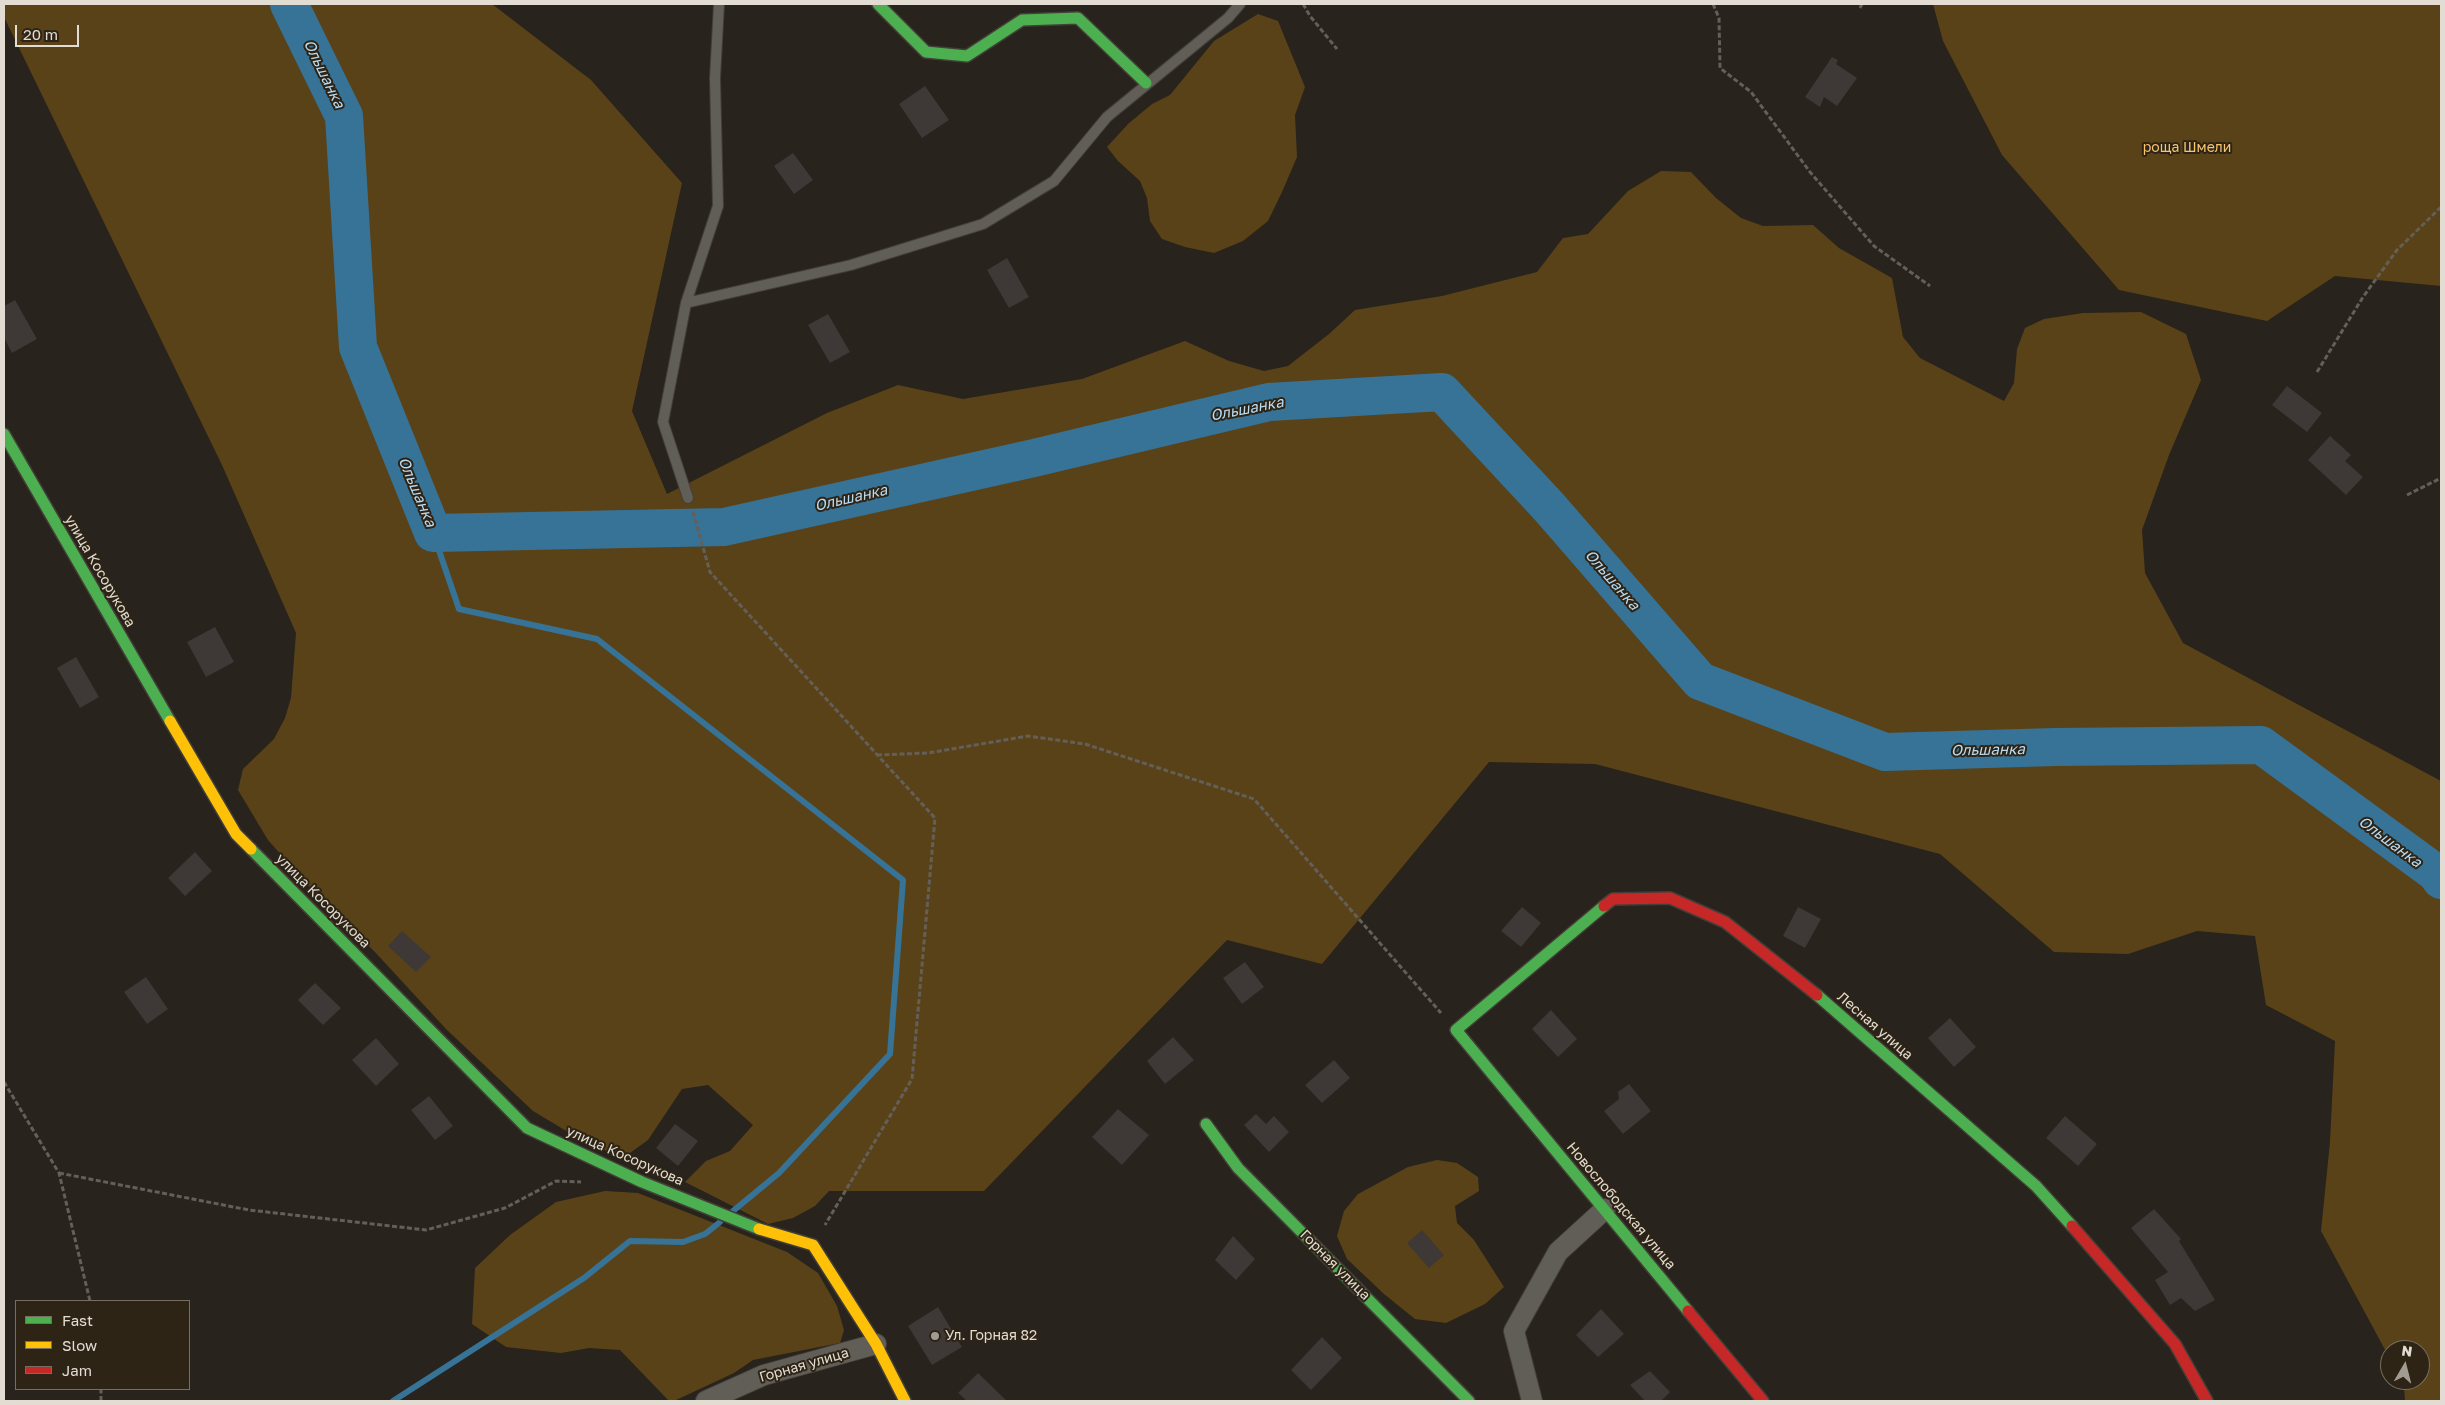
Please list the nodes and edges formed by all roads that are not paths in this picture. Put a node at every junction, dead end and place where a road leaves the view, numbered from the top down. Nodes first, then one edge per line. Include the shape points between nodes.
1 (718, 4) edge
2 (878, 4) edge
3 (1240, 4) edge
4 (1146, 83) junction
5 (686, 303) junction
6 (4, 434) edge
7 (688, 498) road end
8 (1456, 1030) joint
9 (1206, 1124) dead end
10 (1605, 1209) junction
11 (876, 1344) junction
12 (706, 1401) edge
13 (905, 1401) edge
14 (1469, 1401) edge
15 (1532, 1401) edge
16 (1763, 1401) edge
17 (2207, 1401) edge

1 - 5 lane via 715,78 718,206
2 - 4 street via 926,52 967,56 1022,20 1078,18
3 - 4 lane via 1228,18
4 - 5 lane via 1107,117 1054,181 983,224 851,265
5 - 7 lane via 663,422
6 - 11 street, улица Косорукова via 236,834 527,1128 642,1182 772,1234 813,1245
8 - 10 street, Новослободская улица
8 - 17 street, Лесная улица via 1613,899 1670,898 1725,922 1799,979 2036,1186 2175,1344
9 - 14 street, Горная улица via 1238,1168
10 - 15 street via 1558,1252 1514,1330
10 - 16 street, Новослободская улица
11 - 12 street, Горная улица via 764,1375
11 - 13 street

